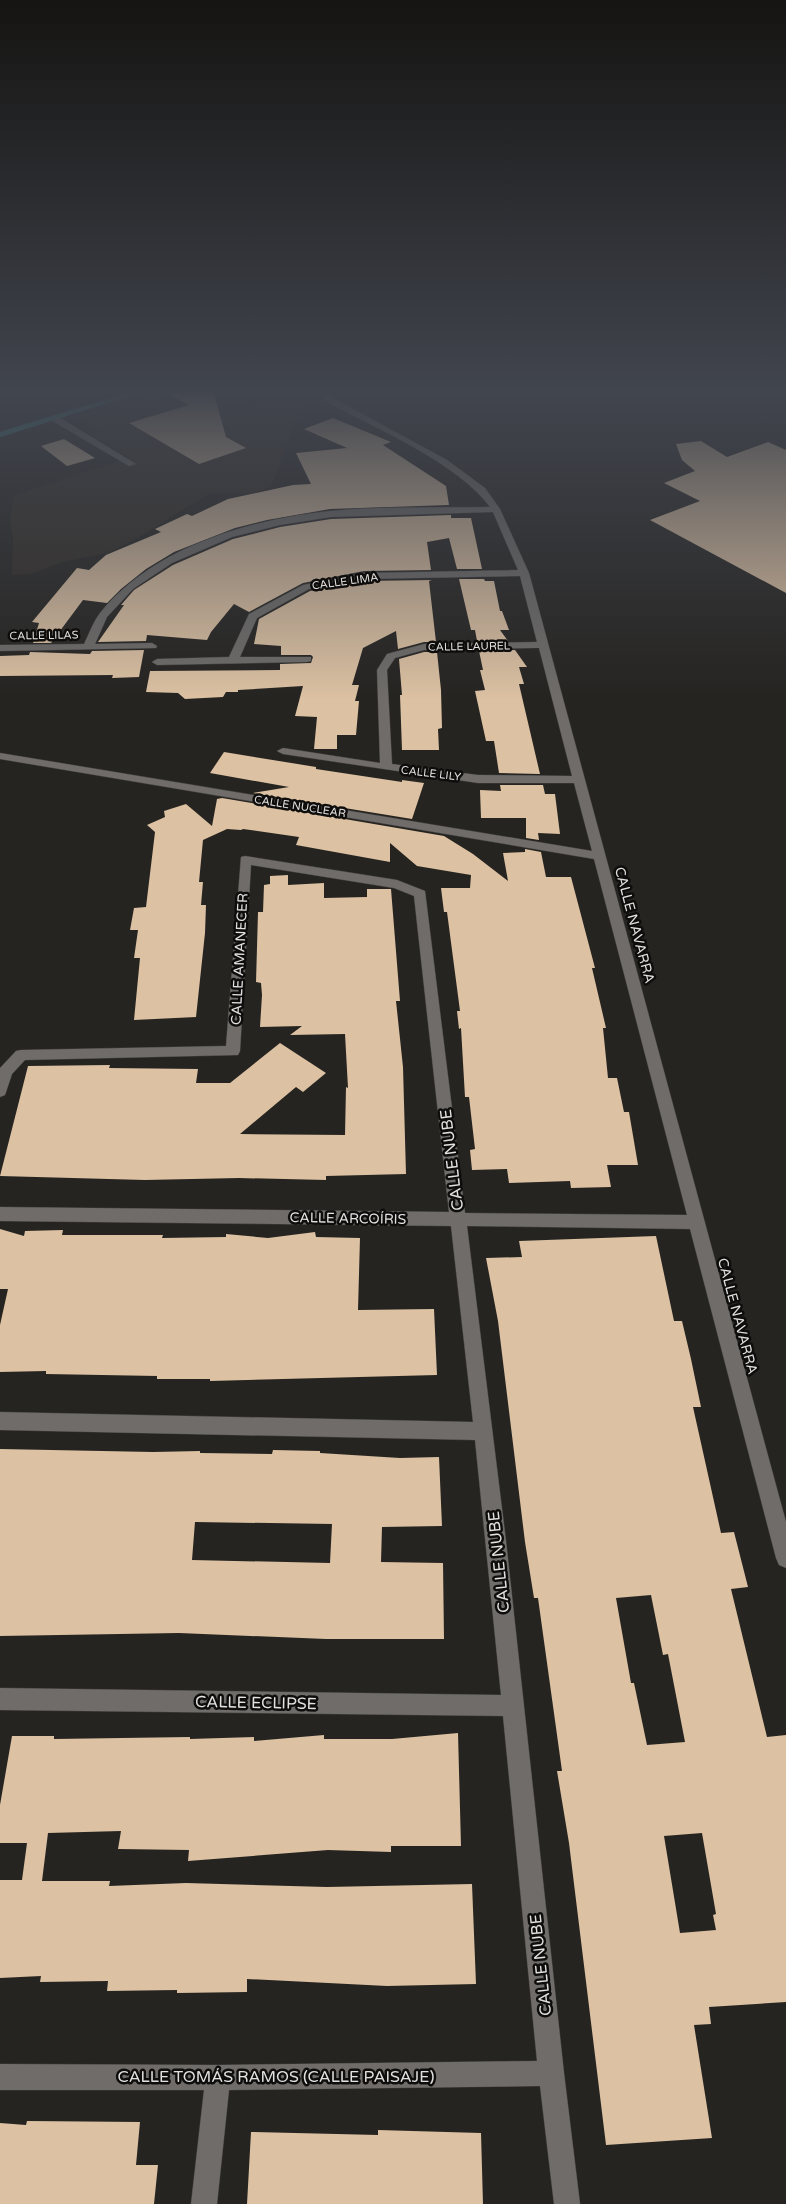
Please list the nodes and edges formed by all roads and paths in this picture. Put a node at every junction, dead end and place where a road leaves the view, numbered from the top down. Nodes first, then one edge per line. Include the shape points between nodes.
1 (484, 493) edge
2 (496, 509) junction
3 (524, 573) junction
4 (543, 645) junction
5 (152, 646) dead end
6 (88, 647) junction
7 (0, 648) edge
8 (307, 659) dead end
9 (233, 661) junction
10 (157, 662) dead end
11 (283, 751) dead end
12 (0, 756) edge
13 (386, 767) junction
14 (579, 780) junction
15 (600, 856) junction
16 (423, 921) joint
17 (0, 1091) edge
18 (0, 1214) edge
19 (458, 1219) junction
20 (696, 1222) junction
21 (0, 1421) edge
22 (483, 1431) junction
23 (786, 1558) edge
24 (0, 1699) edge
25 (513, 1706) junction
26 (551, 2073) junction
27 (0, 2077) edge
28 (218, 2078) junction
29 (204, 2204) edge
30 (567, 2204) edge

1 - 2 street, CALLE NAVARRA
2 - 3 street, CALLE NAVARRA
2 - 6 street, CALLE LILAS via 331,514 229,535 169,561 130,587 103,616
3 - 4 street, CALLE NAVARRA
3 - 9 street, CALLE LIMA via 364,576 306,587 253,616
4 - 13 street, CALLE LAUREL via 424,647 390,656 382,670
4 - 14 street, CALLE NAVARRA
5 - 6 street, CALLE LILAS
6 - 7 street, CALLE LILAS
8 - 9 street
9 - 10 street
11 - 13 street, CALLE LILY
12 - 15 street, CALLE NUCLEAR
13 - 14 street, CALLE LILY via 478,779
14 - 15 street, CALLE NAVARRA
15 - 20 street, CALLE NAVARRA
16 - 17 street, CALLE AMANECER via 420,894 397,884 244,860 233,1051 21,1055 5,1072
16 - 19 street, CALLE NUBE
18 - 19 street, CALLE ARCOÍRIS
19 - 20 street, CALLE ARCOÍRIS
19 - 22 street, CALLE NUBE
20 - 23 street, CALLE NAVARRA
21 - 22 street
22 - 25 street, CALLE NUBE
24 - 25 street, CALLE ECLIPSE
25 - 26 street, CALLE NUBE
26 - 28 street, CALLE TOMÁS RAMOS (CALLE PAISAJE)
26 - 30 street, CALLE NUBE
27 - 28 street, CALLE TOMÁS RAMOS (CALLE PAISAJE)
28 - 29 street

